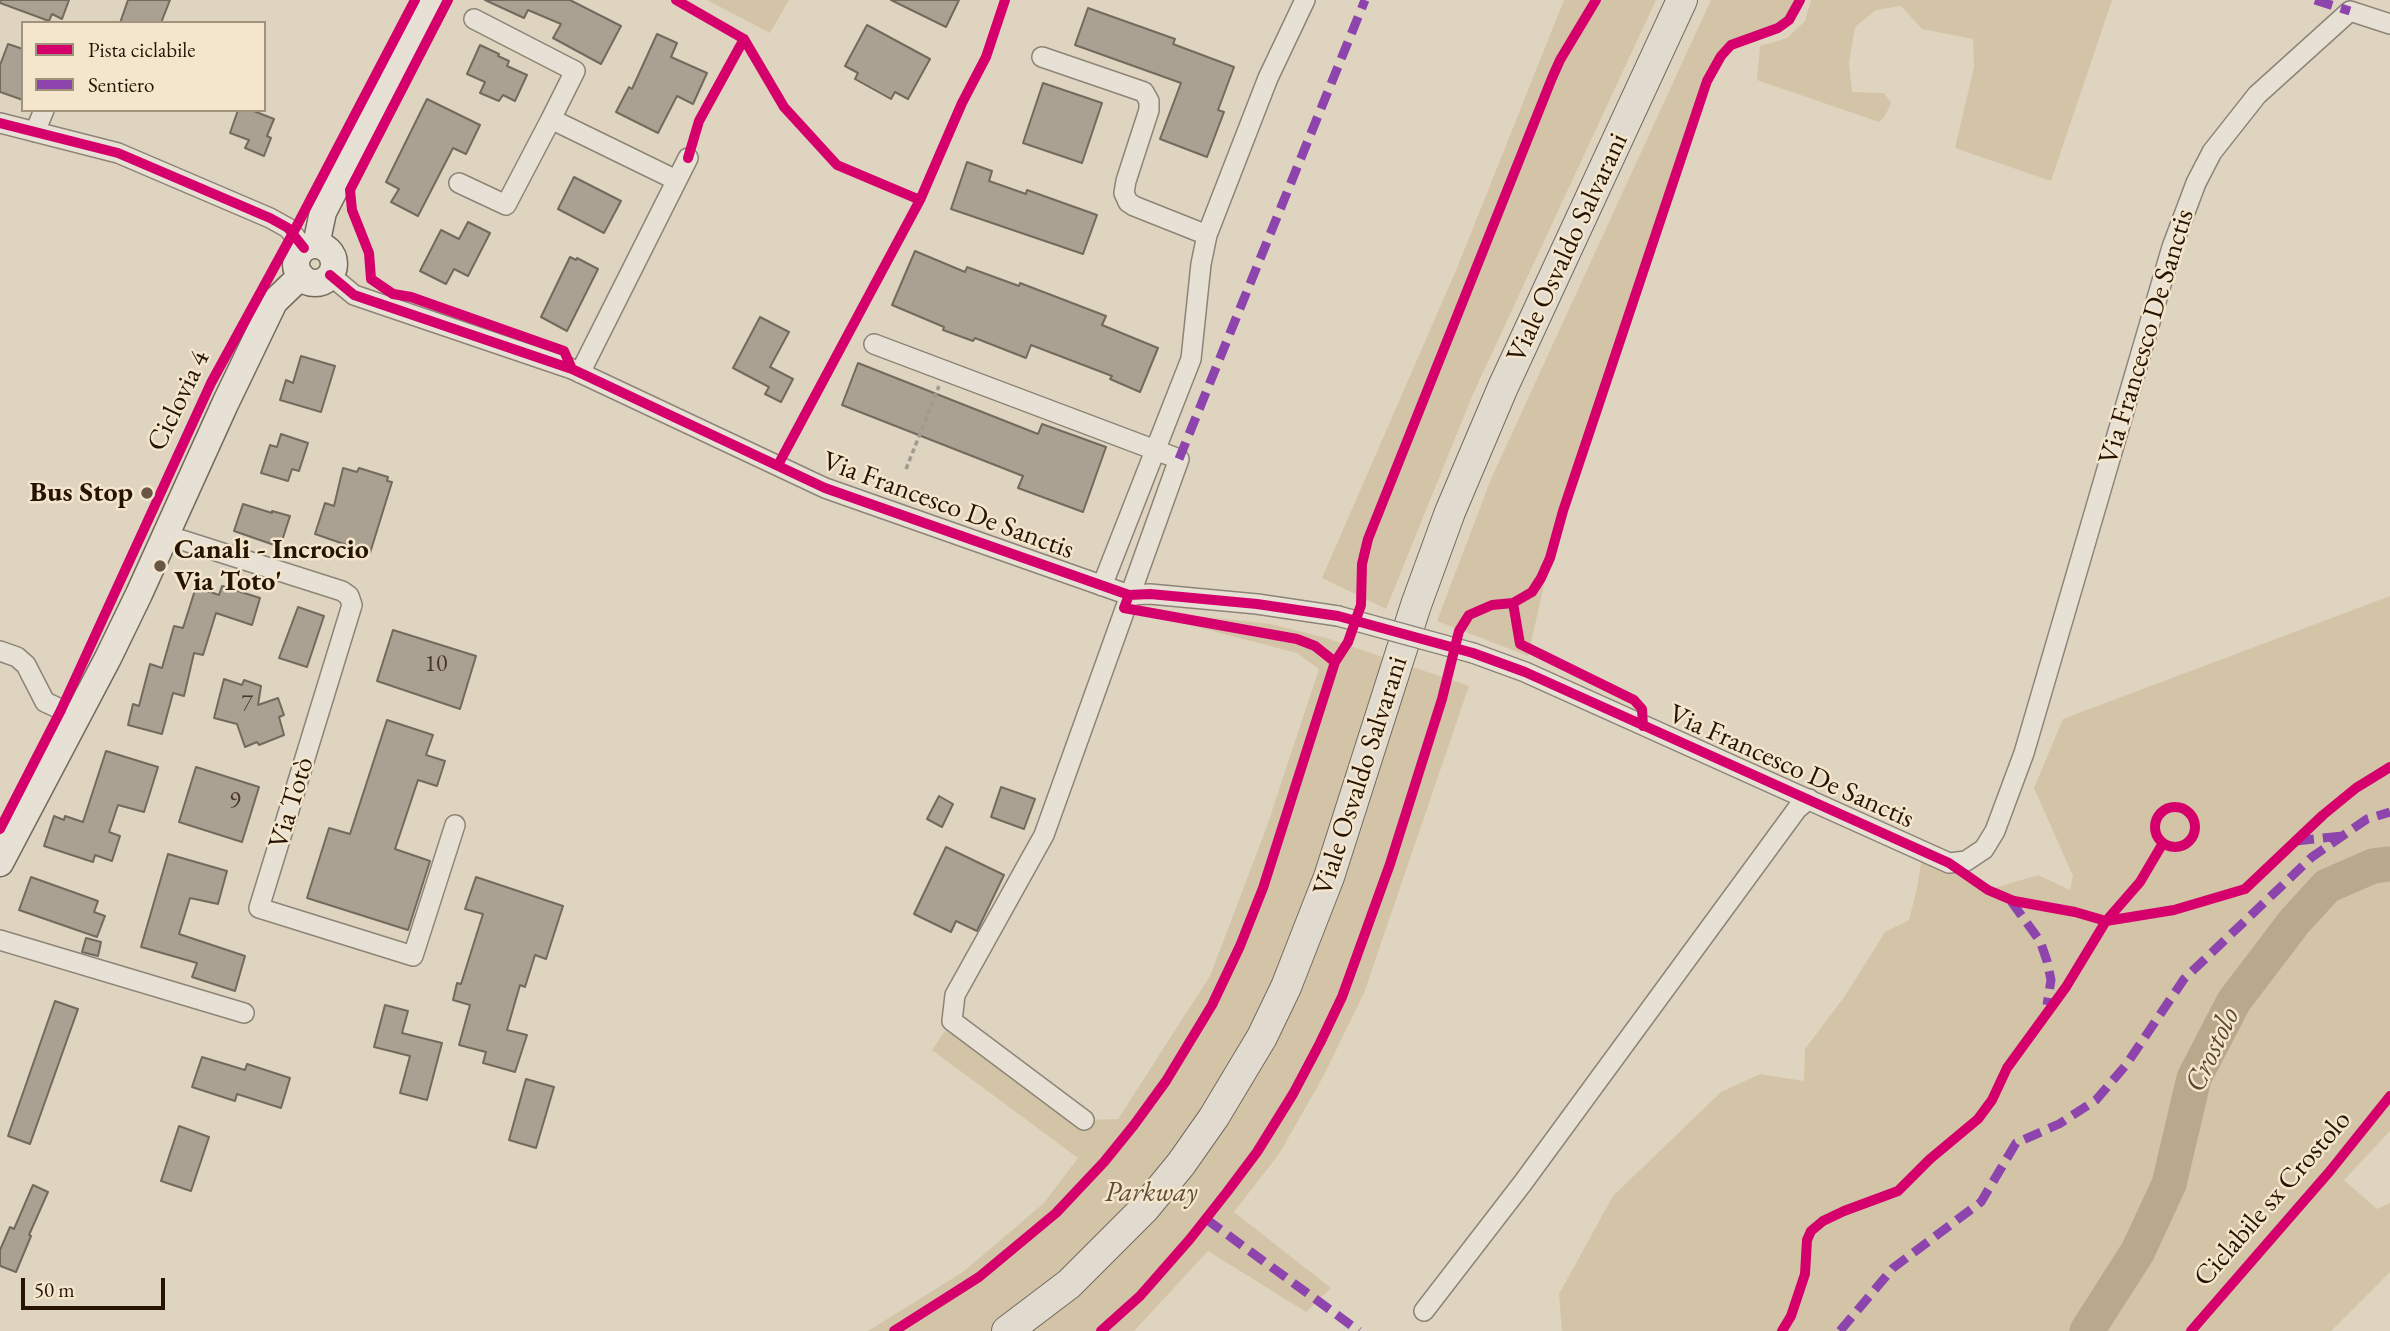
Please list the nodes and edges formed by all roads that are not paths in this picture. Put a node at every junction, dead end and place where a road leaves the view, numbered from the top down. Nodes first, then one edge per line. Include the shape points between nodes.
1 (432, 0) edge
2 (1305, 0) edge
3 (1682, 0) edge
4 (474, 19) dead end
5 (2390, 24) edge
6 (1042, 57) dead end
7 (43, 112) edge
8 (551, 119) junction
9 (0, 123) edge
10 (35, 132) junction
11 (688, 158) dead end
12 (676, 180) junction
13 (459, 183) dead end
14 (1207, 235) junction
15 (310, 247) junction
16 (330, 275) junction
17 (301, 276) junction
18 (874, 344) dead end
19 (580, 373) junction
20 (1154, 450) junction
21 (166, 535) junction
22 (1102, 586) junction
23 (1129, 595) junction
24 (0, 651) edge
25 (78, 716) junction
26 (1808, 799) junction
27 (455, 825) dead end
28 (0, 863) edge
29 (0, 940) edge
30 (244, 1013) dead end
31 (1084, 1120) dead end
32 (1424, 1311) dead end
33 (1007, 1331) edge

1 - 15 street via 323,212
2 - 14 street via 1268,78
3 - 33 main road, Viale Osvaldo Salvarani via 1450,512 1329,877 1267,1027 1214,1117 1144,1209 1069,1283
4 - 8 street via 575,71
5 - 26 street, Via Francesco De Sanctis via 2350,11 2257,95 2212,152 2196,183 2172,247 2024,753 1984,849 1966,861 1950,863
6 - 14 street via 1143,92 1149,110 1126,181 1128,202
7 - 10 street
8 - 12 street
8 - 13 street via 506,205
9 - 10 street
10 - 15 street via 118,153 270,218
11 - 12 street
12 - 19 street
14 - 20 street via 1191,359
15 - 16 street via 323,246 332,254
15 - 17 street via 300,253 296,264
16 - 17 street via 317,282
16 - 19 street, Via Francesco De Sanctis via 354,295
17 - 21 street via 274,302
18 - 20 street
19 - 22 street, Via Francesco De Sanctis via 825,488
20 - 22 street
20 - 23 street via 1178,459
21 - 25 street
21 - 27 street, Via Totò via 342,591 352,605 259,908 413,956
22 - 23 street, Via Francesco De Sanctis
23 - 26 street, Via Francesco De Sanctis, bridge via 1257,604 1338,616 1472,653 1525,672
23 - 31 street via 1044,835 955,995 952,1021
24 - 25 street via 26,665 45,702
25 - 28 street
26 - 32 street, Via Francesco De Sanctis
29 - 30 street

